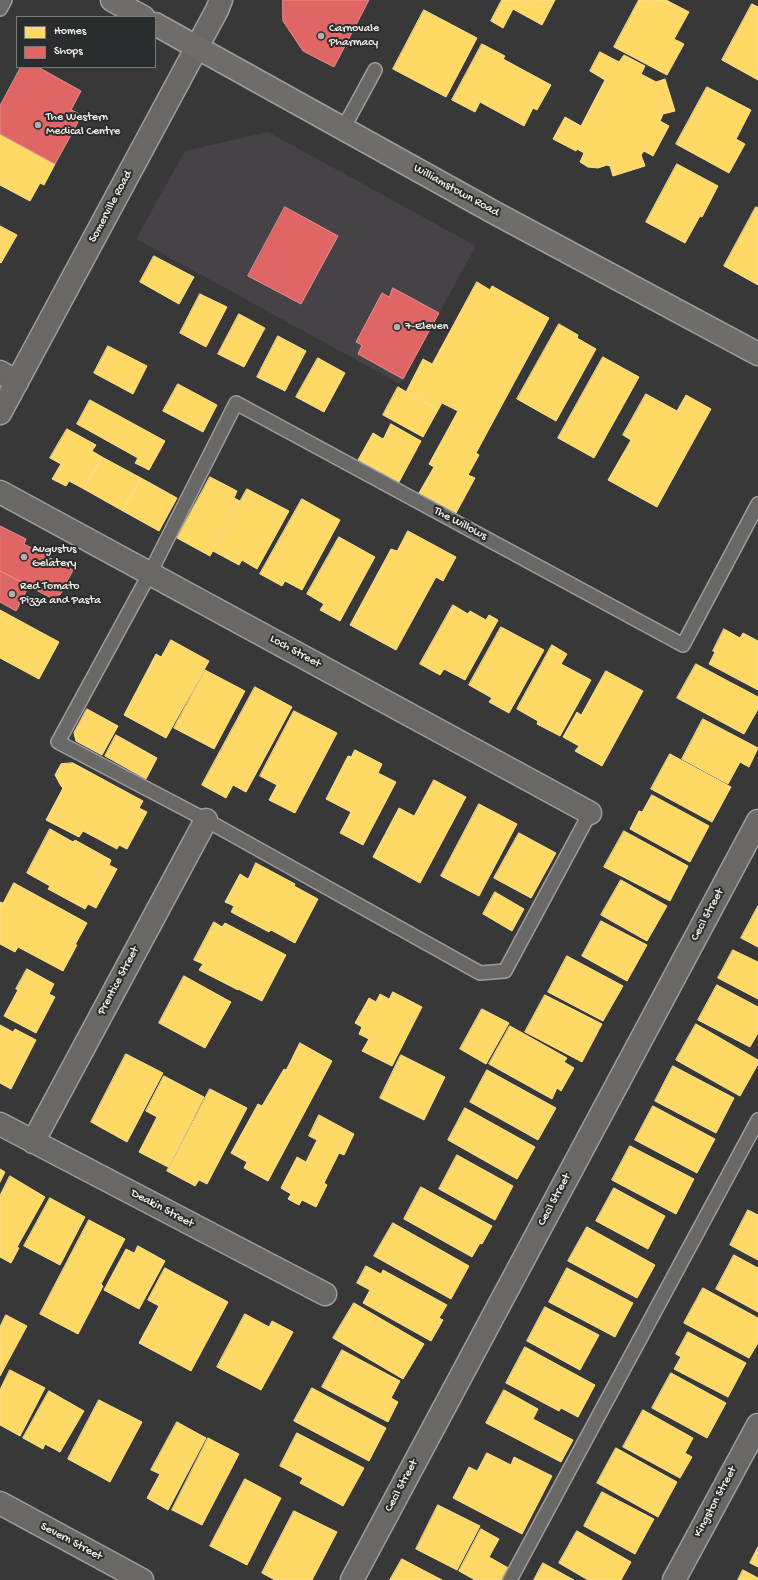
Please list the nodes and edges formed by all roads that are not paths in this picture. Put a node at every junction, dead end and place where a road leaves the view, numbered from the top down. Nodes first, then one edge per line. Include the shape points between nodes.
1 (4, 0) edge
2 (112, 0) edge
3 (220, 0) edge
4 (0, 9) edge
5 (141, 16) edge
6 (156, 25) edge
7 (197, 46) junction
8 (375, 70) dead end
9 (343, 129) junction
10 (758, 354) edge
11 (9, 377) edge
12 (0, 413) edge
13 (0, 492) edge
14 (758, 504) edge
15 (150, 573) junction
16 (590, 813) joint
17 (206, 820) junction
18 (758, 821) edge
19 (758, 1120) edge
20 (0, 1124) edge
21 (33, 1142) junction
22 (325, 1294) dead end
23 (758, 1425) edge
24 (0, 1504) edge
25 (142, 1580) edge
26 (352, 1580) edge
27 (510, 1580) edge
28 (674, 1580) edge

1 - 4 lane
2 - 5 main road
3 - 7 street, Somerville Road
6 - 7 main road, Williamstown Road
7 - 9 main road, Williamstown Road
7 - 11 street, Somerville Road
8 - 9 lane
9 - 10 main road, Williamstown Road
11 - 12 street, Somerville Road
13 - 15 street, Loch Street
14 - 15 lane, The Willows via 683,644 236,403
15 - 16 street, Loch Street
15 - 17 lane via 58,742
16 - 17 lane via 505,971 480,973
17 - 21 street, Prentice Street
18 - 26 street, Cecil Street
19 - 27 lane
20 - 21 street, Deakin Street
21 - 22 street, Deakin Street
23 - 28 street, Kingston Street
24 - 25 street, Severn Street

